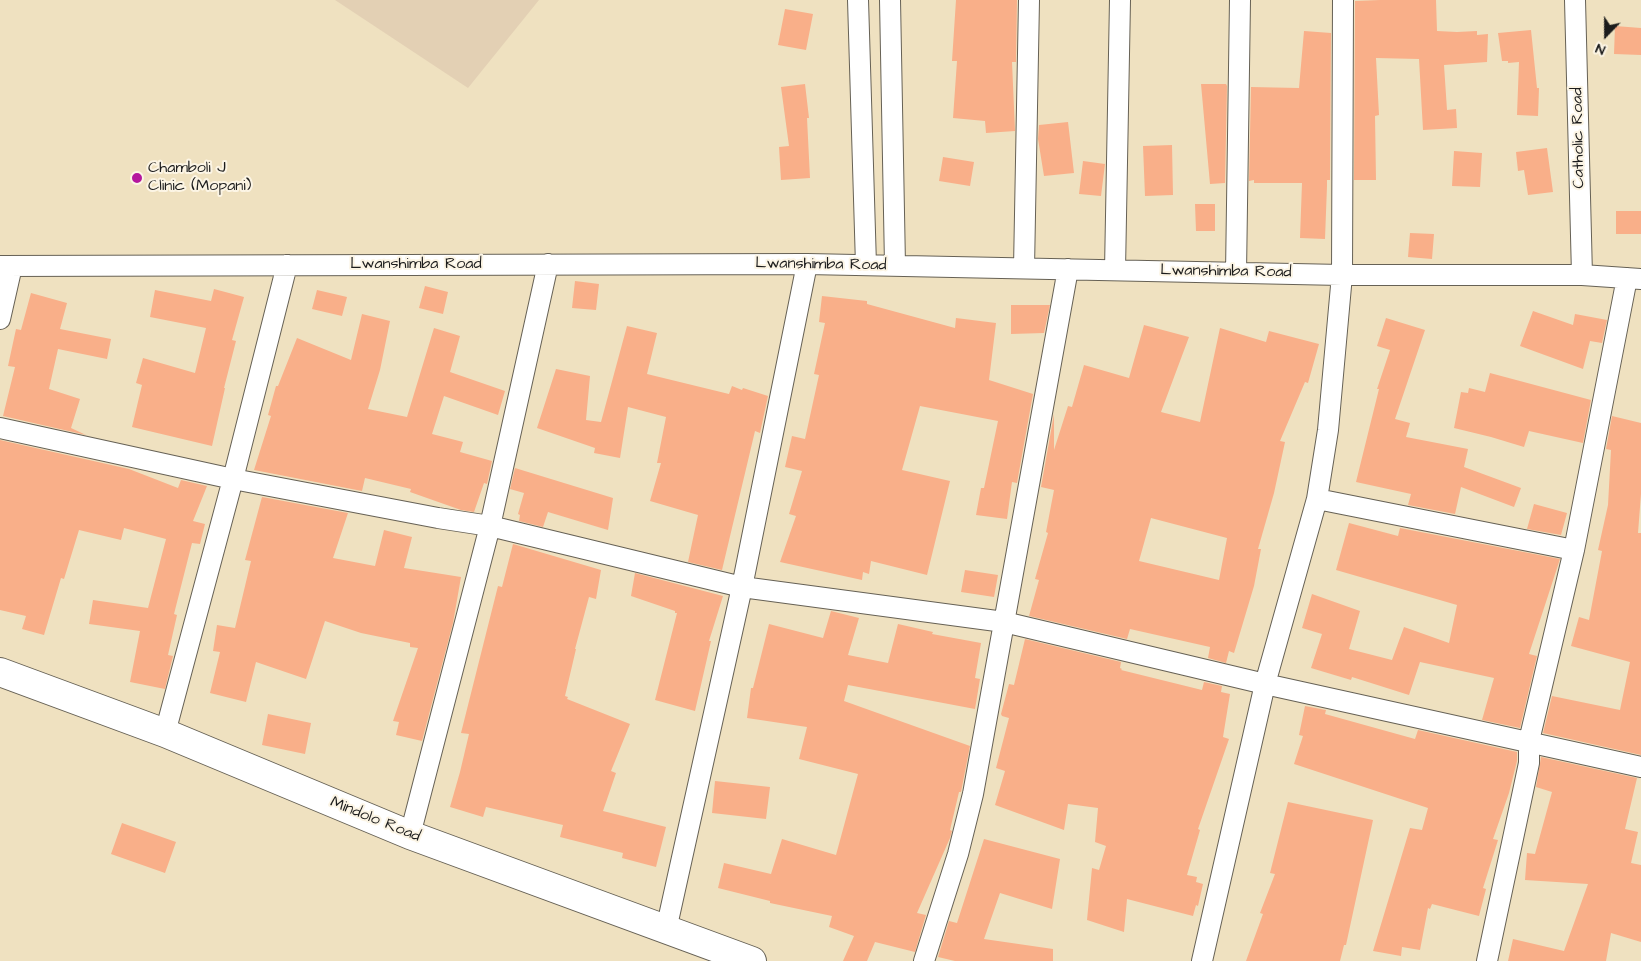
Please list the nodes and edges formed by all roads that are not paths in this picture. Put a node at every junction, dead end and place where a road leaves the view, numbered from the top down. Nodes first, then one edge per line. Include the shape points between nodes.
1 (858, 0) edge
2 (890, 0) edge
3 (1029, 0) edge
4 (1120, 0) edge
5 (1240, 0) edge
6 (1343, 0) edge
7 (1575, 0) edge
8 (548, 264) junction
9 (807, 264) junction
10 (287, 265) junction
11 (866, 265) junction
12 (6, 266) edge
13 (895, 266) junction
14 (1024, 268) junction
15 (1068, 269) junction
16 (1115, 270) junction
17 (1236, 273) junction
18 (1342, 275) junction
19 (1582, 275) junction
20 (1634, 278) edge
21 (0, 319) edge
22 (0, 428) edge
23 (233, 478) junction
24 (1317, 499) junction
25 (490, 526) junction
26 (1574, 550) junction
27 (742, 587) junction
28 (1004, 622) junction
29 (0, 672) edge
30 (1265, 684) junction
31 (165, 732) junction
32 (1529, 741) junction
33 (1641, 767) edge
34 (410, 835) junction
35 (666, 930) junction
36 (752, 961) edge
37 (924, 961) edge
38 (1202, 961) edge
39 (1487, 961) edge

1 - 11 street
2 - 13 street
3 - 14 street
4 - 16 street
5 - 17 street
6 - 18 street
7 - 19 street, Catholic Road
8 - 9 street, Lwanshimba Road
8 - 10 street, Lwanshimba Road
8 - 25 street
9 - 11 street, Lwanshimba Road
9 - 27 street
10 - 12 street, Lwanshimba Road
10 - 23 street
11 - 13 street, Lwanshimba Road
12 - 21 street
13 - 14 street, Lwanshimba Road
14 - 15 street, Lwanshimba Road
15 - 16 street, Lwanshimba Road
15 - 28 street
16 - 17 street, Lwanshimba Road
17 - 18 street, Lwanshimba Road
18 - 19 street, Lwanshimba Road
18 - 24 street via 1328,430
19 - 20 street, Lwanshimba Road
20 - 26 street
22 - 23 street
23 - 25 street
23 - 31 street
24 - 26 street
24 - 30 street
25 - 27 street
25 - 34 street
26 - 32 street
27 - 28 street
27 - 35 street
28 - 30 street
28 - 37 street via 973,794
29 - 31 street, Mindolo Road
30 - 32 street
30 - 38 street
31 - 34 street, Mindolo Road
32 - 33 street
32 - 39 street via 1529,763
34 - 35 street, Mindolo Road
35 - 36 street, Mindolo Road

